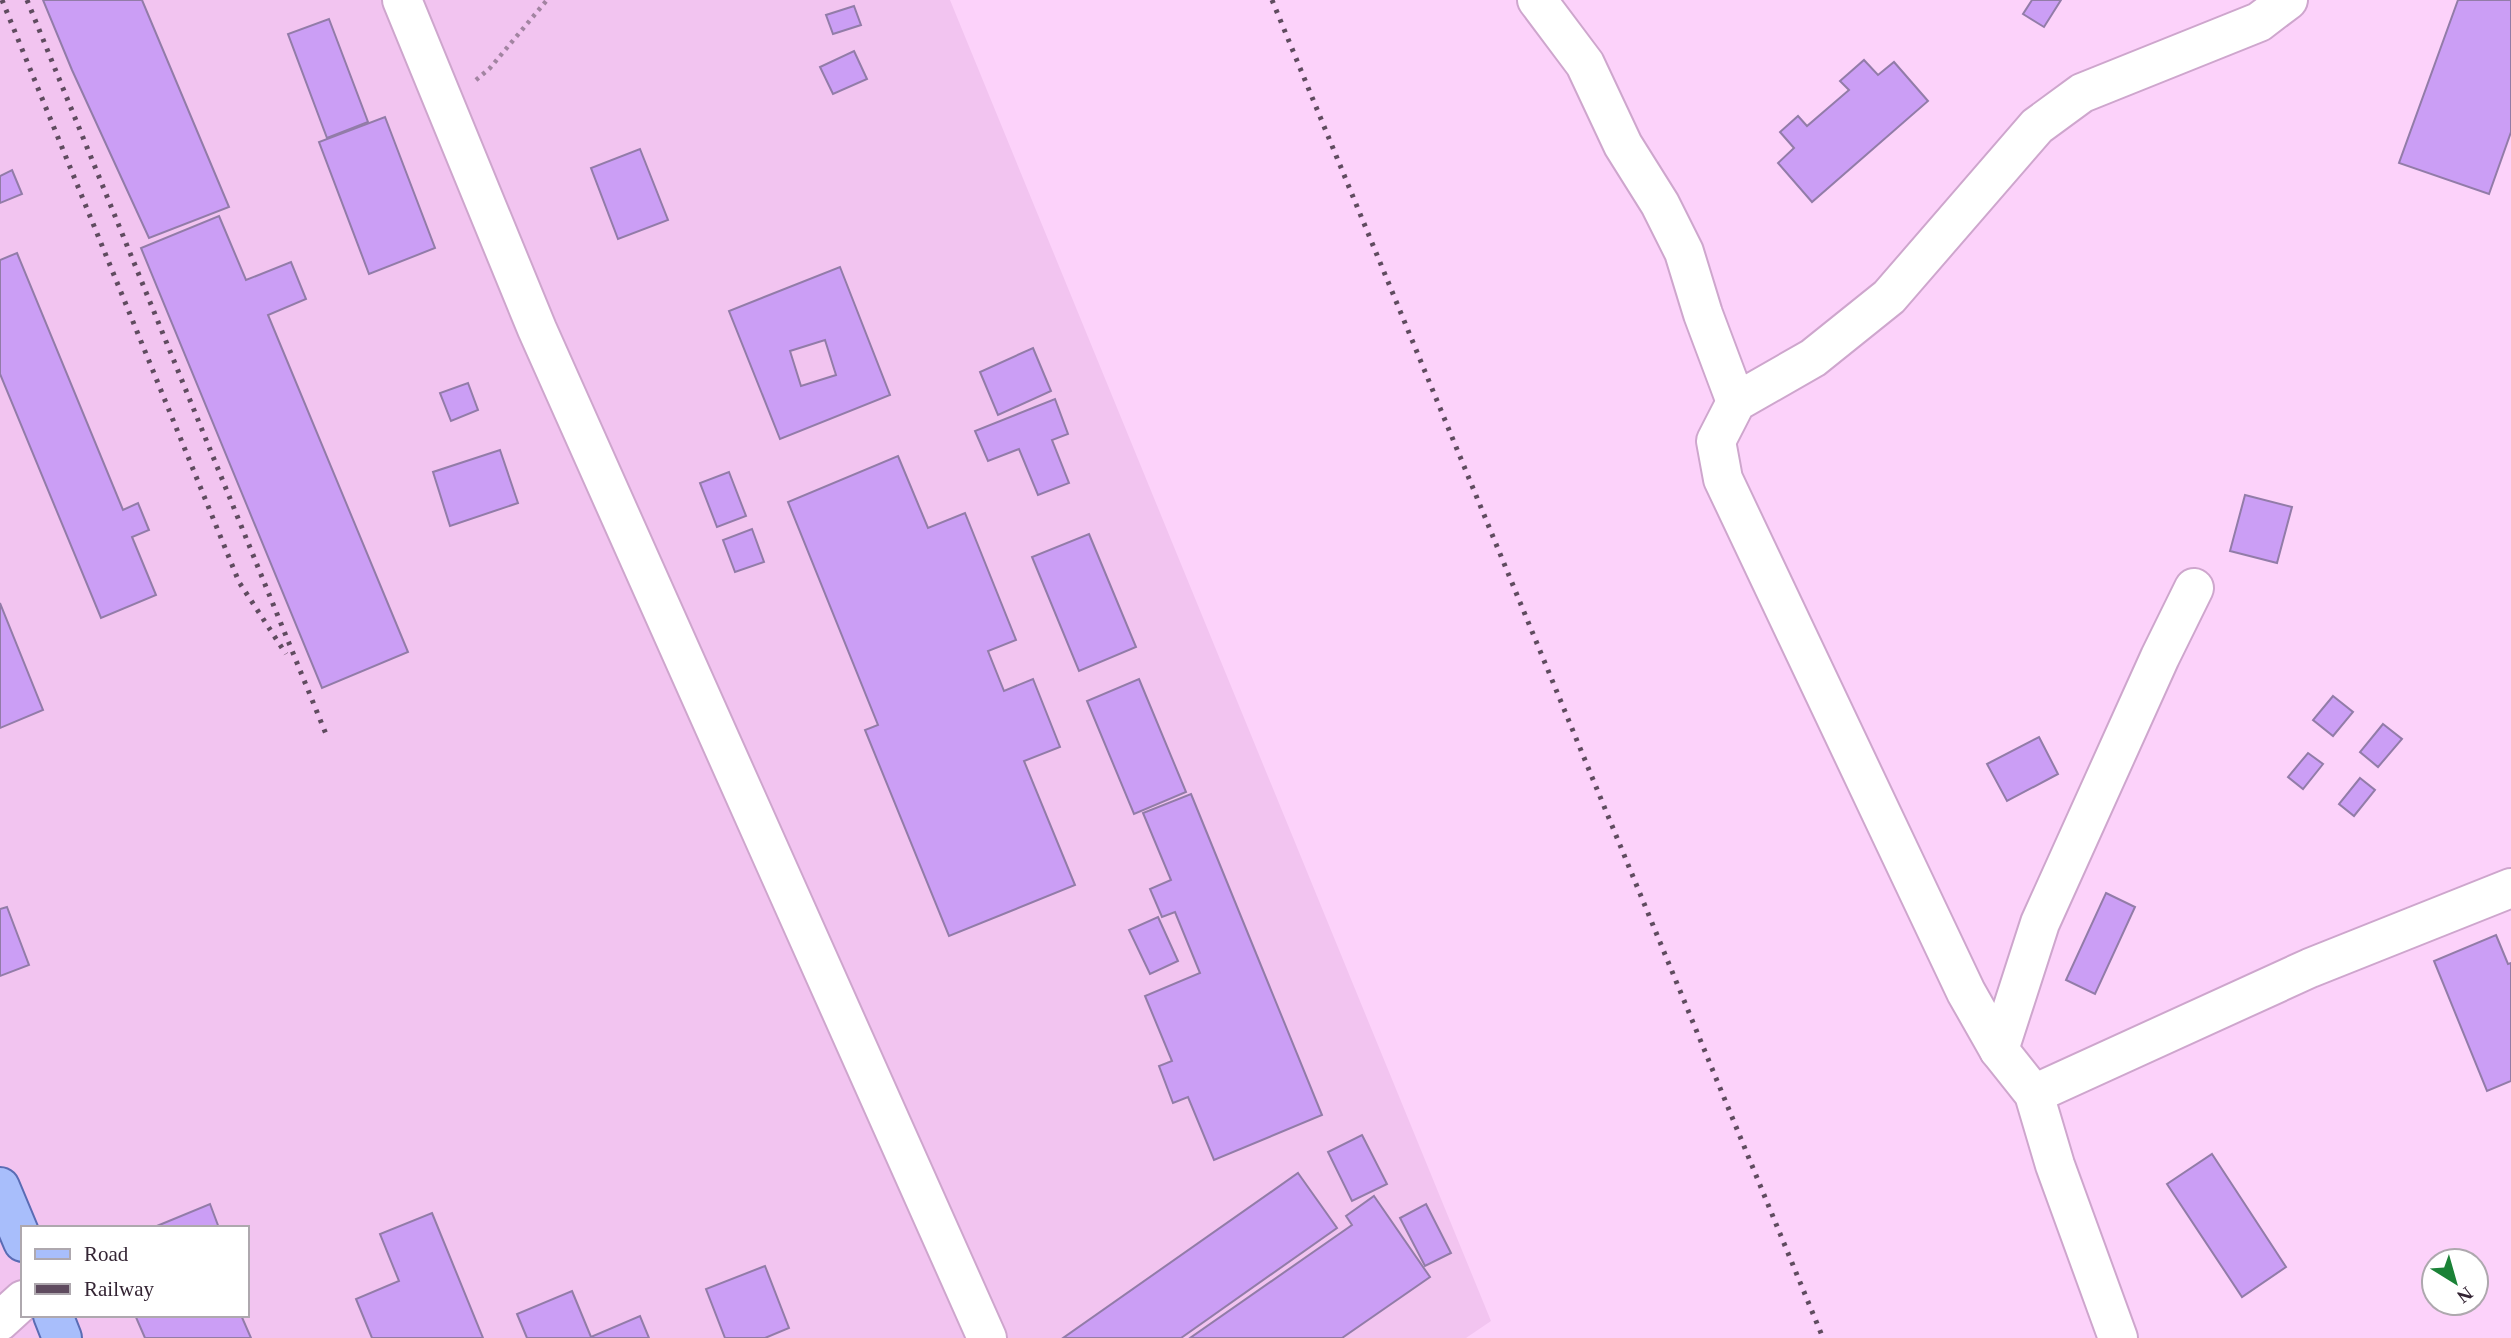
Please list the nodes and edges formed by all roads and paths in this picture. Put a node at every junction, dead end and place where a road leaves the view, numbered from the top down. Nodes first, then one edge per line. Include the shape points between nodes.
1 (402, 0) edge
2 (547, 0) edge
3 (1537, 0) edge
4 (2288, 0) edge
5 (445, 106) junction
6 (1736, 402) junction
7 (2194, 588) dead end
8 (2511, 888) edge
9 (1999, 1050) junction
10 (2034, 1094) junction
11 (0, 1187) edge
12 (21, 1237) edge
13 (21, 1302) edge
14 (54, 1317) edge
15 (0, 1321) edge
16 (62, 1338) edge
17 (987, 1338) edge
18 (2118, 1338) edge

1 - 5 street
2 - 5 path via 490,68
3 - 6 street via 1585,64 1623,145 1684,252
4 - 6 street via 2259,22 2082,93 2037,126 1889,298 1813,358
5 - 17 street via 543,342
6 - 9 street via 1716,440 1723,479 1966,992
7 - 9 street via 2040,923
8 - 10 street via 2310,968
9 - 10 street
10 - 18 street
11 - 12 main road
13 - 15 street
14 - 16 main road

